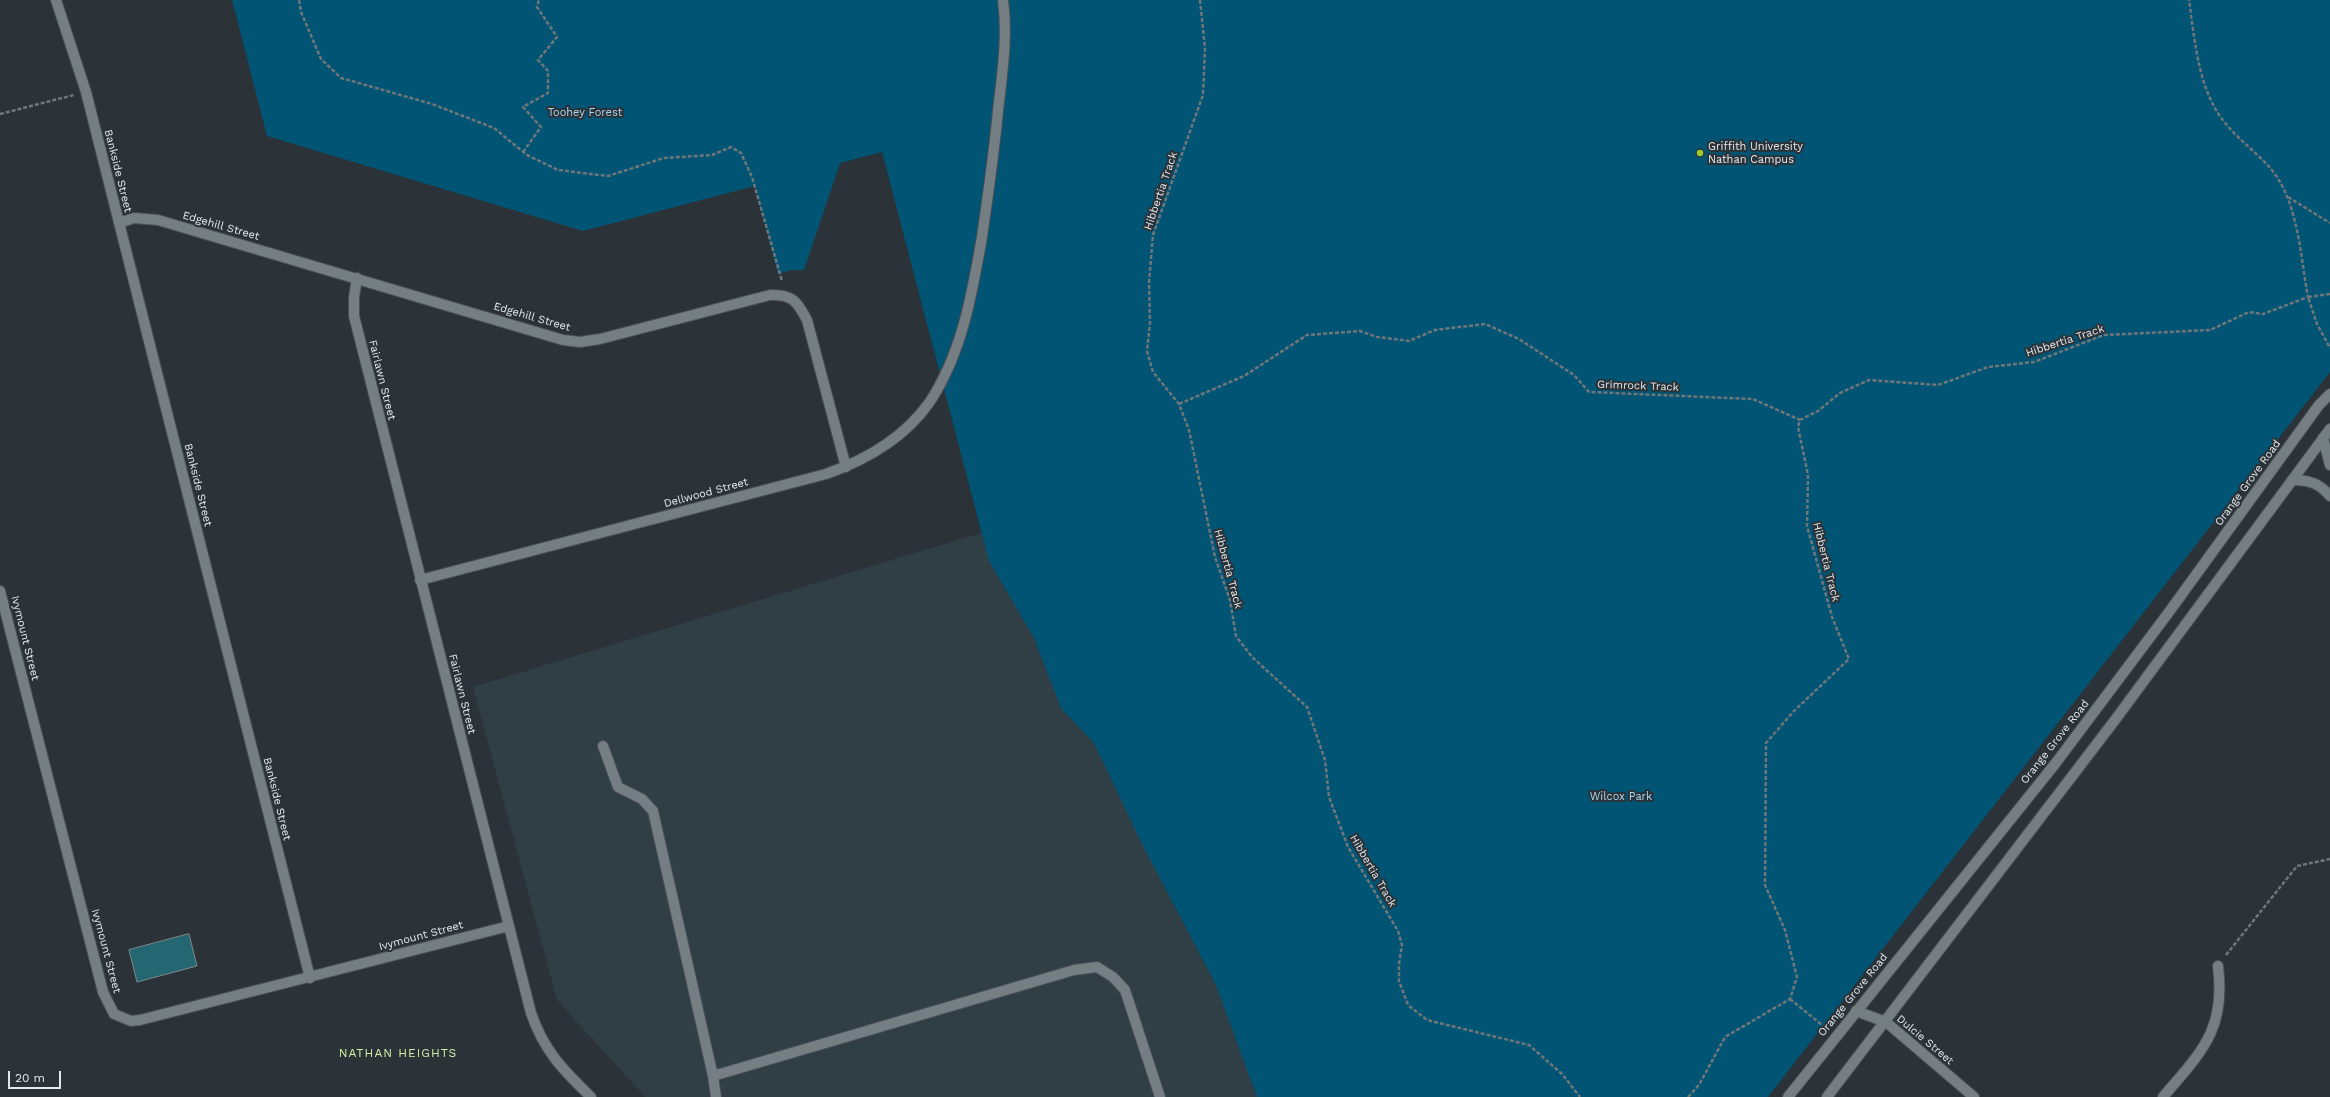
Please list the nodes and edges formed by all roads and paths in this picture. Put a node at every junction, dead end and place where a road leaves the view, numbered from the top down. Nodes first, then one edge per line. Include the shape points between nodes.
1 (56, 0) edge
2 (299, 0) edge
3 (539, 0) edge
4 (1003, 0) edge
5 (1200, 0) edge
6 (2190, 0) edge
7 (86, 92) junction
8 (0, 114) edge
9 (523, 152) junction
10 (2287, 197) junction
11 (119, 223) junction
12 (2330, 223) edge
13 (358, 278) junction
14 (2330, 294) edge
15 (786, 295) junction
16 (2308, 297) junction
17 (2330, 348) edge
18 (2330, 394) edge
19 (1179, 404) junction
20 (1800, 420) junction
21 (2330, 429) edge
22 (2323, 438) junction
23 (2330, 465) edge
24 (846, 467) junction
25 (2292, 480) junction
26 (2330, 496) edge
27 (420, 580) junction
28 (0, 591) edge
29 (603, 746) dead end
30 (2330, 859) edge
31 (509, 926) junction
32 (2218, 966) joint
33 (310, 978) junction
34 (1790, 999) junction
35 (1856, 1011) junction
36 (1886, 1022) junction
37 (1836, 1037) junction
38 (713, 1076) junction
39 (591, 1097) edge
40 (716, 1097) edge
41 (1160, 1097) edge
42 (1580, 1097) edge
43 (1688, 1097) edge
44 (1788, 1097) edge
45 (1827, 1097) edge
46 (1974, 1097) edge
47 (2163, 1097) edge

1 - 7 street, Bankside Street
2 - 9 path via 301,12 321,59 341,78 432,104 494,128
3 - 9 path via 537,7 557,37 538,60 548,71 548,93 523,107 541,127
4 - 24 street, Dellwood Street via 1003,68 993,167 964,325 952,358 929,403 913,423 871,455
5 - 19 path, Hibbertia Track via 1205,48 1203,95 1153,235 1149,282 1150,323 1147,351 1153,372
6 - 10 path via 2196,55 2206,88 2225,123 2279,181
7 - 8 path
7 - 11 street, Bankside Street
9 - 15 path via 558,170 608,176 664,158 712,155 731,147 741,153 752,177
10 - 12 path
10 - 16 path
11 - 13 street, Edgehill Street via 134,218 158,220
11 - 33 street, Bankside Street
13 - 15 street, Edgehill Street via 563,340 580,342 770,295
13 - 27 street, Fairlawn Street via 354,316
14 - 16 path, Hibbertia Track
15 - 24 street via 799,304 807,320
16 - 17 path via 2317,324
16 - 20 path, Hibbertia Track via 2263,314 2249,312 2210,330 2104,334 2034,362 1988,367 1938,385 1869,380 1840,394 1818,411
18 - 35 street, Orange Grove Road via 2319,405 2055,764
19 - 20 path, Grimrock Track via 1244,376 1307,335 1360,332 1378,338 1409,341 1435,330 1484,324 1519,339 1574,376 1589,392 1753,399
19 - 42 path, Hibbertia Track via 1189,430 1215,557 1230,600 1236,636 1252,657 1307,707 1324,760 1329,797 1348,847 1398,931 1402,945 1399,981 1408,1005 1427,1020 1529,1045 1562,1074
20 - 34 path, Hibbertia Track via 1798,427 1808,475 1807,526 1832,617 1849,660 1794,711 1766,743 1765,885 1785,930 1797,977
21 - 22 street
22 - 23 street
22 - 25 street
24 - 27 street, Dellwood Street
25 - 26 street via 2315,483
25 - 36 street via 2115,720
27 - 31 street, Fairlawn Street
28 - 33 street, Ivymount Street via 104,992 114,1014 131,1021 140,1020
29 - 38 street via 618,787 642,799 653,811
30 - 32 path via 2297,866
31 - 33 street, Ivymount Street
31 - 39 street, Fairlawn Street via 537,1031 556,1062
32 - 47 street via 2220,989 2216,1021 2211,1035 2199,1055
34 - 37 path
34 - 43 path via 1725,1037 1699,1085
35 - 36 street, Dulcie Street
35 - 37 street, Orange Grove Road
36 - 45 street
36 - 46 street, Dulcie Street
37 - 44 street, Orange Grove Road
38 - 40 street
38 - 41 street via 1074,970 1097,967 1113,976 1125,990

